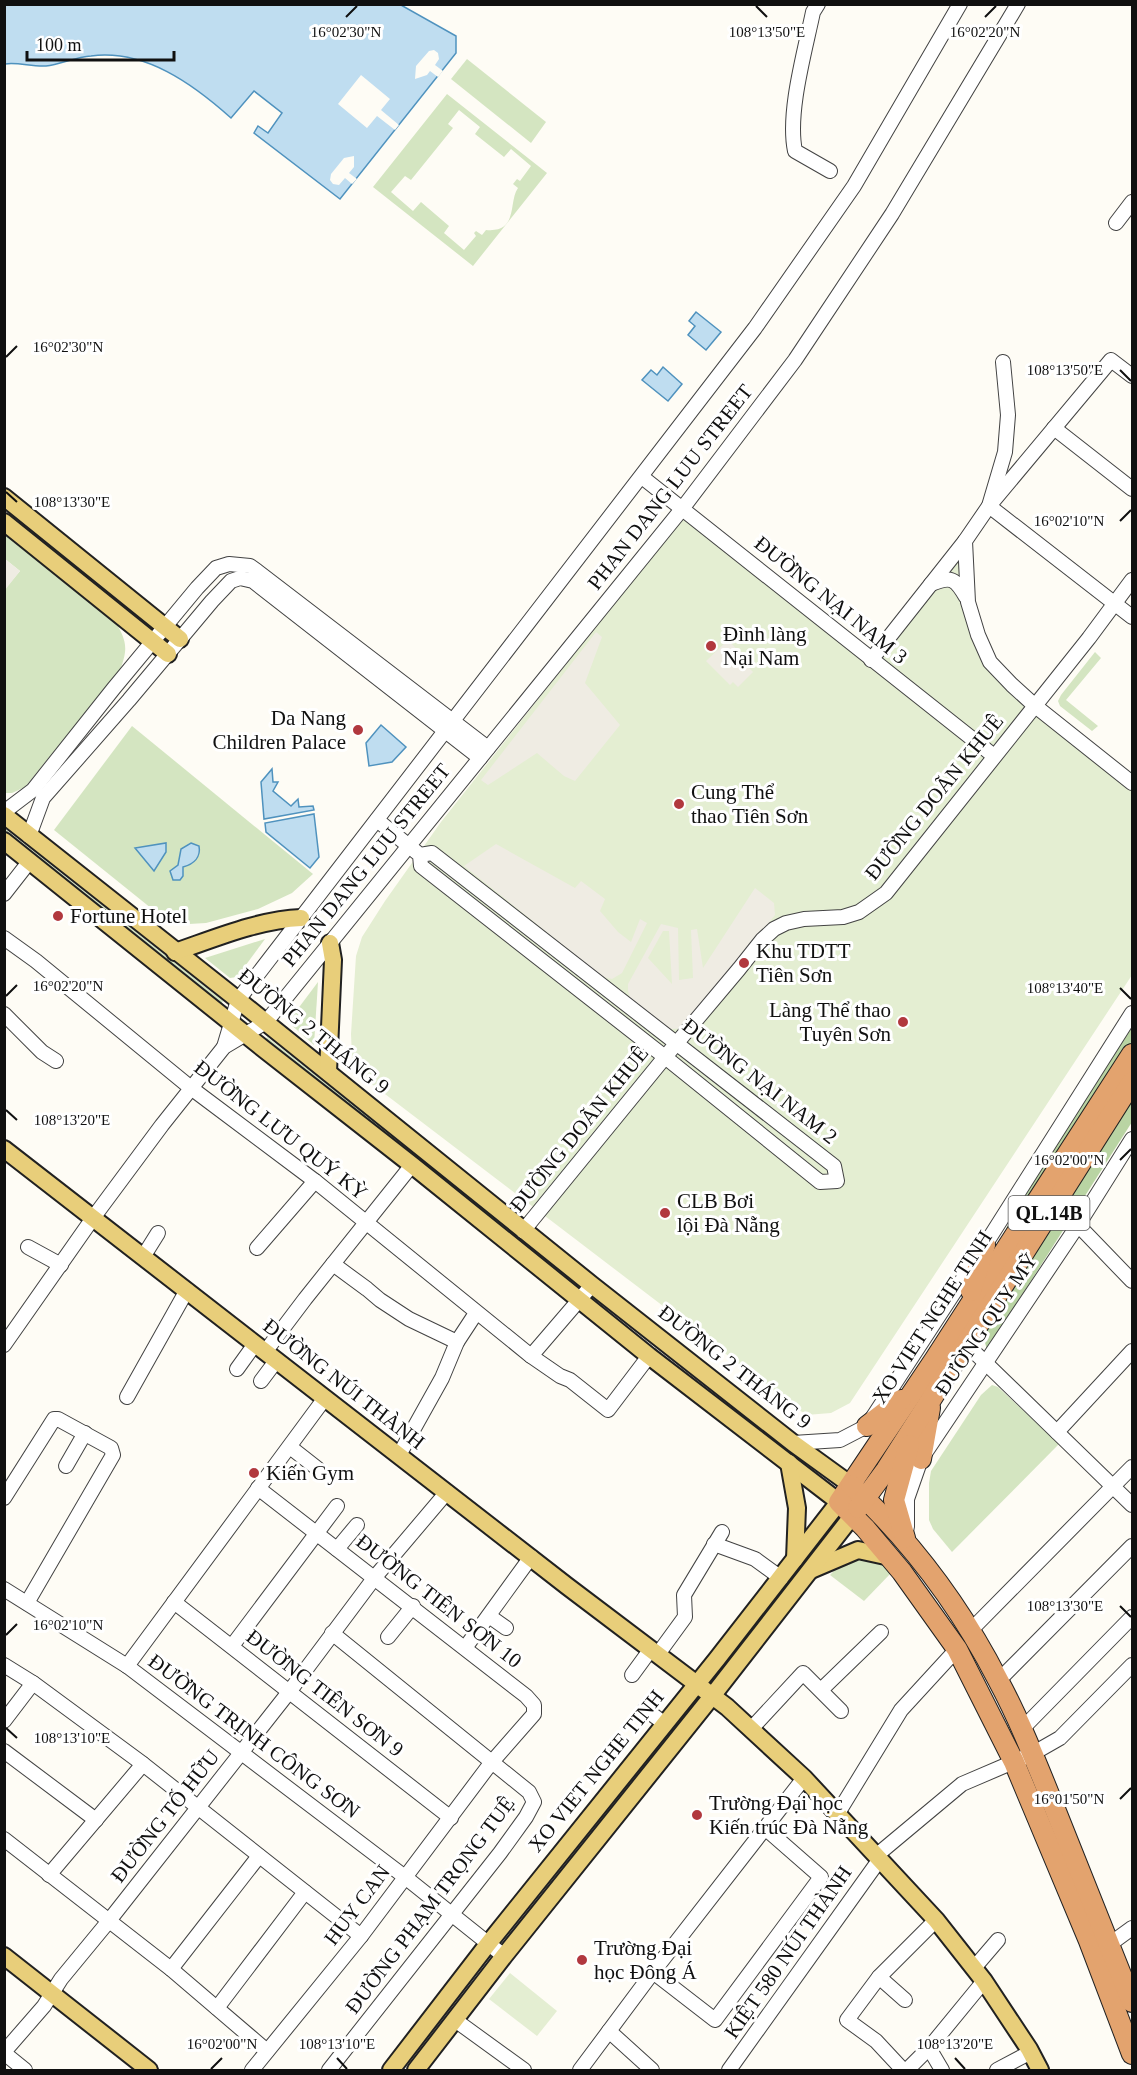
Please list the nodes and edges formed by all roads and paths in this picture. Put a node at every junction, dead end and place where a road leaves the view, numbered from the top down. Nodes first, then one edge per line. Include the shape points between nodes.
1 (818, 4) edge
2 (960, 4) edge
3 (1018, 4) edge
4 (830, 171) dead end
5 (1132, 202) edge
6 (1116, 223) dead end
7 (1004, 362) dead end
8 (1132, 376) edge
9 (1054, 428) junction
10 (1005, 452) junction
11 (1031, 456) junction
12 (642, 477) junction
13 (1132, 489) edge
14 (4, 497) edge
15 (989, 506) junction
16 (682, 509) junction
17 (4, 522) edge
18 (965, 541) junction
19 (74, 552) junction
20 (61, 568) junction
21 (1132, 580) edge
22 (931, 584) junction
23 (968, 602) junction
24 (1115, 603) junction
25 (1132, 617) edge
26 (165, 627) junction
27 (180, 639) junction
28 (153, 641) junction
29 (168, 654) junction
30 (871, 660) junction
31 (1034, 705) junction
32 (450, 726) junction
33 (484, 753) junction
34 (994, 756) junction
35 (1132, 783) edge
36 (4, 814) edge
37 (377, 820) junction
38 (29, 836) junction
39 (4, 842) edge
40 (409, 845) junction
41 (420, 855) junction
42 (29, 862) junction
43 (4, 894) edge
44 (301, 918) junction
45 (4, 938) edge
46 (330, 943) junction
47 (176, 952) junction
48 (238, 1000) junction
49 (1132, 1013) edge
50 (4, 1014) edge
51 (230, 1022) junction
52 (266, 1022) junction
53 (245, 1034) junction
54 (677, 1043) junction
55 (224, 1047) junction
56 (1132, 1054) edge
57 (665, 1057) junction
58 (56, 1061) dead end
59 (328, 1072) junction
60 (1132, 1082) edge
61 (191, 1088) junction
62 (1132, 1139) edge
63 (4, 1149) edge
64 (412, 1165) junction
65 (315, 1181) junction
66 (93, 1218) junction
67 (366, 1223) junction
68 (1078, 1225) junction
69 (523, 1231) junction
70 (158, 1233) dead end
71 (985, 1245) junction
72 (28, 1247) dead end
73 (257, 1248) dead end
74 (143, 1257) junction
75 (333, 1264) junction
76 (61, 1265) junction
77 (1132, 1281) edge
78 (591, 1285) junction
79 (187, 1290) junction
80 (579, 1301) junction
81 (476, 1312) junction
82 (965, 1312) junction
83 (457, 1342) junction
84 (965, 1343) junction
85 (4, 1345) edge
86 (1132, 1351) edge
87 (265, 1352) junction
88 (531, 1356) junction
89 (649, 1356) junction
90 (986, 1363) junction
91 (237, 1369) dead end
92 (261, 1381) dead end
93 (913, 1392) junction
94 (127, 1397) dead end
95 (325, 1398) junction
96 (932, 1398) junction
97 (915, 1424) junction
98 (867, 1426) junction
99 (1057, 1432) junction
100 (85, 1433) junction
101 (793, 1443) junction
102 (290, 1447) junction
103 (399, 1455) junction
104 (921, 1458) junction
105 (789, 1463) junction
106 (66, 1466) dead end
107 (1132, 1467) edge
108 (318, 1469) dead end
109 (1113, 1486) junction
110 (258, 1488) junction
111 (447, 1492) junction
112 (858, 1492) junction
113 (4, 1498) edge
114 (1132, 1505) edge
115 (337, 1506) dead end
116 (846, 1508) junction
117 (357, 1525) dead end
118 (722, 1532) dead end
119 (316, 1533) junction
120 (714, 1544) junction
121 (907, 1544) junction
122 (1132, 1546) edge
123 (337, 1548) junction
124 (531, 1557) junction
125 (890, 1557) junction
126 (795, 1559) junction
127 (810, 1571) junction
128 (375, 1577) junction
129 (781, 1578) junction
130 (4, 1589) edge
131 (174, 1602) junction
132 (27, 1603) junction
133 (413, 1606) junction
134 (489, 1616) junction
135 (1132, 1617) edge
136 (506, 1628) dead end
137 (970, 1631) junction
138 (881, 1632) dead end
139 (332, 1633) junction
140 (388, 1637) dead end
141 (232, 1646) junction
142 (465, 1648) junction
143 (957, 1649) junction
144 (655, 1651) junction
145 (4, 1665) edge
146 (1132, 1665) edge
147 (128, 1666) junction
148 (632, 1675) dead end
149 (999, 1680) junction
150 (33, 1683) junction
151 (698, 1683) junction
152 (821, 1690) junction
153 (289, 1692) junction
154 (713, 1695) junction
155 (645, 1708) dead end
156 (841, 1711) dead end
157 (4, 1721) edge
158 (665, 1724) junction
159 (751, 1729) junction
160 (1021, 1730) junction
161 (4, 1750) edge
162 (242, 1752) junction
163 (1023, 1758) junction
164 (491, 1763) junction
165 (143, 1764) junction
166 (804, 1778) junction
167 (199, 1808) junction
168 (838, 1813) junction
169 (451, 1818) junction
170 (96, 1820) junction
171 (765, 1828) junction
172 (4, 1839) edge
173 (259, 1856) junction
174 (878, 1857) junction
175 (49, 1875) junction
176 (405, 1877) junction
177 (305, 1892) junction
178 (451, 1915) junction
179 (936, 1920) junction
180 (108, 1922) junction
181 (1132, 1928) edge
182 (362, 1936) junction
183 (998, 1940) dead end
184 (488, 1944) junction
185 (1110, 1944) junction
186 (4, 1956) edge
187 (504, 1956) junction
188 (171, 1969) junction
189 (653, 1972) junction
190 (979, 1975) junction
191 (879, 1977) junction
192 (52, 1994) junction
193 (905, 2000) dead end
194 (1132, 2002) edge
195 (218, 2007) junction
196 (455, 2020) junction
197 (609, 2031) junction
198 (929, 2048) junction
199 (267, 2051) junction
200 (1030, 2052) junction
201 (4, 2053) edge
202 (1132, 2054) edge
203 (25, 2070) edge
204 (149, 2070) edge
205 (252, 2070) edge
206 (329, 2070) edge
207 (391, 2070) edge
208 (416, 2070) edge
209 (524, 2070) edge
210 (580, 2070) edge
211 (652, 2070) edge
212 (729, 2070) edge
213 (905, 2070) edge
214 (942, 2070) edge
215 (997, 2070) edge
216 (1040, 2070) edge

1 - 4 street via 813,12 799,84 792,138 795,151
2 - 12 street, PHAN DANG LUU STREET via 854,186
3 - 16 street, PHAN DANG LUU STREET via 892,214 801,351
5 - 6 street
7 - 10 street via 1008,415
8 - 9 street via 1111,360
9 - 11 street
9 - 13 street
10 - 11 street via 1014,459
10 - 15 street
11 - 15 street
12 - 16 street, ĐƯỜNG NẠI NAM 3
12 - 32 street, PHAN DANG LUU STREET
14 - 19 main road
15 - 18 street
15 - 24 street
16 - 30 street, ĐƯỜNG NẠI NAM 3
16 - 33 street, PHAN DANG LUU STREET
17 - 20 main road
18 - 22 street
18 - 23 street
19 - 20 main road
19 - 26 main road
20 - 28 main road
21 - 24 street, ĐƯỜNG DOÃN KHUÊ
22 - 23 street via 954,580
22 - 30 street
23 - 31 street via 990,662
24 - 25 street
24 - 31 street, ĐƯỜNG DOÃN KHUÊ
26 - 27 main road
26 - 28 street
26 - 32 street via 216,568 229,564 250,566
27 - 29 street
27 - 32 street via 231,581 253,581
28 - 29 main road
28 - 36 street via 33,790
29 - 38 street via 43,798
30 - 34 street, ĐƯỜNG NẠI NAM 3
31 - 34 street, ĐƯỜNG DOÃN KHUÊ
31 - 35 street
32 - 33 street
32 - 37 street, PHAN DANG LUU STREET
33 - 40 street, PHAN DANG LUU STREET
34 - 54 street, ĐƯỜNG DOÃN KHUÊ via 886,893 859,912 843,917 804,919 774,928
36 - 38 main road, ĐƯỜNG 2 THÁNG 9
37 - 40 street, ĐƯỜNG NẠI NAM 2
37 - 44 street, PHAN DANG LUU STREET
38 - 47 main road, ĐƯỜNG 2 THÁNG 9
39 - 42 main road, ĐƯỜNG 2 THÁNG 9
40 - 41 street, ĐƯỜNG NẠI NAM 2
40 - 46 street, PHAN DANG LUU STREET
41 - 54 street, ĐƯỜNG NẠI NAM 2 via 432,853
41 - 57 street, ĐƯỜNG NẠI NAM 2 via 421,866
42 - 43 street
42 - 51 main road, ĐƯỜNG 2 THÁNG 9
44 - 47 main road via 282,919
44 - 48 street, PHAN DANG LUU STREET
45 - 61 street, ĐƯỜNG LƯU QUÝ KỲ
46 - 52 street, PHAN DANG LUU STREET
46 - 59 main road via 333,960
47 - 48 main road, ĐƯỜNG 2 THÁNG 9
48 - 51 street, PHAN DANG LUU STREET
48 - 52 main road, ĐƯỜNG 2 THÁNG 9
49 - 71 street
50 - 58 street
51 - 53 main road, ĐƯỜNG 2 THÁNG 9
51 - 55 street, PHAN DANG LUU STREET
52 - 53 street, PHAN DANG LUU STREET
52 - 59 main road, ĐƯỜNG 2 THÁNG 9
53 - 55 street, PHAN DANG LUU STREET
53 - 64 main road, ĐƯỜNG 2 THÁNG 9
54 - 57 street, ĐƯỜNG DOÃN KHUÊ
54 - 57 street, ĐƯỜNG NẠI NAM 2 via 834,1166 837,1181 820,1182
55 - 61 street
56 - 82 highway, XO VIET NGHE TINH / QL.14B
57 - 69 street, ĐƯỜNG DOÃN KHUÊ
59 - 69 main road, ĐƯỜNG 2 THÁNG 9
60 - 84 highway, XO VIET NGHE TINH / QL.14B
61 - 65 street, ĐƯỜNG LƯU QUÝ KỲ
61 - 66 street
62 - 68 street, ĐƯỜNG QUY MỸ
63 - 66 main road, ĐƯỜNG NÚI THÀNH
64 - 67 street
64 - 80 main road, ĐƯỜNG 2 THÁNG 9
65 - 67 street, ĐƯỜNG LƯU QUÝ KỲ
65 - 73 street
66 - 74 main road, ĐƯỜNG NÚI THÀNH
66 - 76 street
67 - 75 street
67 - 81 street, ĐƯỜNG LƯU QUÝ KỲ
68 - 77 street
68 - 90 street, ĐƯỜNG QUY MỸ
69 - 78 main road, ĐƯỜNG 2 THÁNG 9
70 - 74 street
71 - 82 highway
71 - 98 street
72 - 76 street
74 - 79 main road, ĐƯỜNG NÚI THÀNH
75 - 83 street via 409,1319
75 - 87 street
76 - 85 street
78 - 80 street
78 - 101 main road, ĐƯỜNG 2 THÁNG 9
79 - 87 main road, ĐƯỜNG NÚI THÀNH
79 - 94 street
80 - 88 street
80 - 89 main road, ĐƯỜNG 2 THÁNG 9
81 - 83 street
81 - 88 street, ĐƯỜNG LƯU QUÝ KỲ
82 - 93 highway, XO VIET NGHE TINH / QL.14B
83 - 103 street
84 - 90 street
84 - 96 highway, XO VIET NGHE TINH / QL.14B
86 - 99 street
87 - 91 street
87 - 92 street
87 - 95 main road, ĐƯỜNG NÚI THÀNH
88 - 89 street, ĐƯỜNG LƯU QUÝ KỲ via 608,1410
89 - 105 main road, ĐƯỜNG 2 THÁNG 9
90 - 99 street
90 - 104 street, ĐƯỜNG QUY MỸ
93 - 98 highway
93 - 112 highway, XO VIET NGHE TINH / QL.14B
95 - 102 street, ĐƯỜNG TRỊNH CÔNG SƠN
95 - 103 main road, ĐƯỜNG NÚI THÀNH
96 - 97 highway, XO VIET NGHE TINH / QL.14B
96 - 104 highway
97 - 112 highway, XO VIET NGHE TINH / QL.14B
97 - 121 highway via 894,1500
98 - 101 street via 840,1440
99 - 109 street
100 - 106 street
100 - 113 street via 58,1419 51,1422
100 - 132 street via 111,1448 113,1455
101 - 112 main road, ĐƯỜNG 2 THÁNG 9
102 - 108 street
102 - 110 street, ĐƯỜNG TRỊNH CÔNG SƠN
103 - 111 main road, ĐƯỜNG NÚI THÀNH
104 - 121 street, ĐƯỜNG QUY MỸ via 907,1499
105 - 116 main road, ĐƯỜNG 2 THÁNG 9
105 - 126 main road via 797,1508
107 - 109 street
109 - 114 street
109 - 137 street
110 - 119 street, ĐƯỜNG TIÊN SƠN 10
110 - 131 street, ĐƯỜNG TRỊNH CÔNG SƠN
111 - 124 main road, ĐƯỜNG NÚI THÀNH
111 - 128 street, ĐƯỜNG TỐ HỮU
112 - 116 highway
112 - 121 highway, ĐƯỜNG 2 THÁNG 9
115 - 119 street
116 - 125 highway, ĐƯỜNG 2 THÁNG 9
116 - 126 main road, XO VIET NGHE TINH
116 - 127 main road, XO VIET NGHE TINH
117 - 123 street
118 - 120 street
119 - 123 street, ĐƯỜNG TIÊN SƠN 10
119 - 141 street
120 - 129 street via 754,1559
120 - 144 street via 684,1596 685,1617
121 - 137 highway, ĐƯỜNG 2 THÁNG 9
122 - 149 street
123 - 128 street, ĐƯỜNG TIÊN SƠN 10
124 - 134 street
124 - 144 main road, ĐƯỜNG NÚI THÀNH
125 - 127 main road via 858,1550
125 - 143 highway, ĐƯỜNG 2 THÁNG 9
126 - 129 main road, XO VIET NGHE TINH
127 - 154 main road, XO VIET NGHE TINH
128 - 133 street, ĐƯỜNG TIÊN SƠN 10
128 - 139 street, ĐƯỜNG TỐ HỮU
129 - 151 main road, XO VIET NGHE TINH
130 - 132 street
131 - 141 street, ĐƯỜNG TIÊN SƠN 9
131 - 147 street, ĐƯỜNG TRỊNH CÔNG SƠN
132 - 147 street
133 - 140 street
133 - 142 street, ĐƯỜNG TIÊN SƠN 10
134 - 136 street
134 - 142 street
135 - 160 street
137 - 149 highway, ĐƯỜNG 2 THÁNG 9
138 - 152 street
139 - 153 street, ĐƯỜNG TỐ HỮU
139 - 164 street, ĐƯỜNG PHẠM TRỌNG TUỆ
141 - 153 street, ĐƯỜNG TIÊN SƠN 9
142 - 164 street, ĐƯỜNG TIÊN SƠN 10 via 534,1705 534,1714
143 - 163 highway, ĐƯỜNG 2 THÁNG 9
143 - 168 street via 901,1710
144 - 148 street
144 - 151 main road, ĐƯỜNG NÚI THÀNH
145 - 150 street
146 - 163 street, KIỆT 580 NÚI THÀNH via 1060,1738
147 - 162 street, ĐƯỜNG TRỊNH CÔNG SƠN
149 - 160 highway, ĐƯỜNG 2 THÁNG 9
150 - 157 street
150 - 165 street
151 - 154 main road, ĐƯỜNG NÚI THÀNH
151 - 158 main road, XO VIET NGHE TINH
152 - 156 street
152 - 159 street via 803,1673
153 - 162 street, ĐƯỜNG TỐ HỮU
153 - 169 street, ĐƯỜNG TIÊN SƠN 9
154 - 159 main road, ĐƯỜNG NÚI THÀNH
154 - 187 main road, XO VIET NGHE TINH
155 - 158 street
158 - 184 main road, XO VIET NGHE TINH
159 - 166 main road, ĐƯỜNG NÚI THÀNH
160 - 163 highway, ĐƯỜNG 2 THÁNG 9
161 - 170 street
162 - 167 street, ĐƯỜNG TỐ HỮU
162 - 176 street, ĐƯỜNG TRỊNH CÔNG SƠN
163 - 174 street, KIỆT 580 NÚI THÀNH via 962,1785
163 - 185 highway, ĐƯỜNG 2 THÁNG 9
163 - 202 highway, ĐƯỜNG 2 THÁNG 9
164 - 169 street, HUY CAN
164 - 178 street, ĐƯỜNG PHẠM TRỌNG TUỆ via 529,1792 534,1802
165 - 167 street
165 - 170 street
166 - 168 main road, ĐƯỜNG NÚI THÀNH
166 - 171 street
167 - 173 street
167 - 180 street, ĐƯỜNG TỐ HỮU
168 - 174 main road, ĐƯỜNG NÚI THÀNH
169 - 176 street, HUY CAN
170 - 175 street
171 - 189 street
171 - 189 street via 821,1877 716,2020
172 - 175 street
173 - 177 street
173 - 188 street
174 - 179 main road, ĐƯỜNG NÚI THÀNH
174 - 212 street, KIỆT 580 NÚI THÀNH
175 - 180 street
176 - 178 street, ĐƯỜNG TRỊNH CÔNG SƠN
176 - 182 street, HUY CAN
177 - 182 street
177 - 195 street
178 - 184 street, ĐƯỜNG TRỊNH CÔNG SƠN
178 - 206 street, ĐƯỜNG PHẠM TRỌNG TUỆ
179 - 190 main road, ĐƯỜNG NÚI THÀNH
179 - 191 street
180 - 188 street
180 - 192 street, ĐƯỜNG TỐ HỮU
181 - 185 street
182 - 199 street, HUY CAN
183 - 190 street
184 - 187 street, ĐƯỜNG TRỊNH CÔNG SƠN
184 - 207 main road, XO VIET NGHE TINH
185 - 194 highway, ĐƯỜNG 2 THÁNG 9
186 - 192 main road
187 - 196 main road, XO VIET NGHE TINH
188 - 195 street
189 - 197 street
190 - 198 street
190 - 200 main road, ĐƯỜNG NÚI THÀNH
191 - 193 street
191 - 213 street via 847,2020
192 - 201 street, ĐƯỜNG TỐ HỮU
192 - 204 main road
195 - 199 street
196 - 208 main road, XO VIET NGHE TINH
196 - 209 street
197 - 210 street
197 - 211 street
198 - 213 street
198 - 214 street
199 - 205 street, HUY CAN
200 - 215 street
200 - 216 main road, ĐƯỜNG NÚI THÀNH
201 - 203 street

